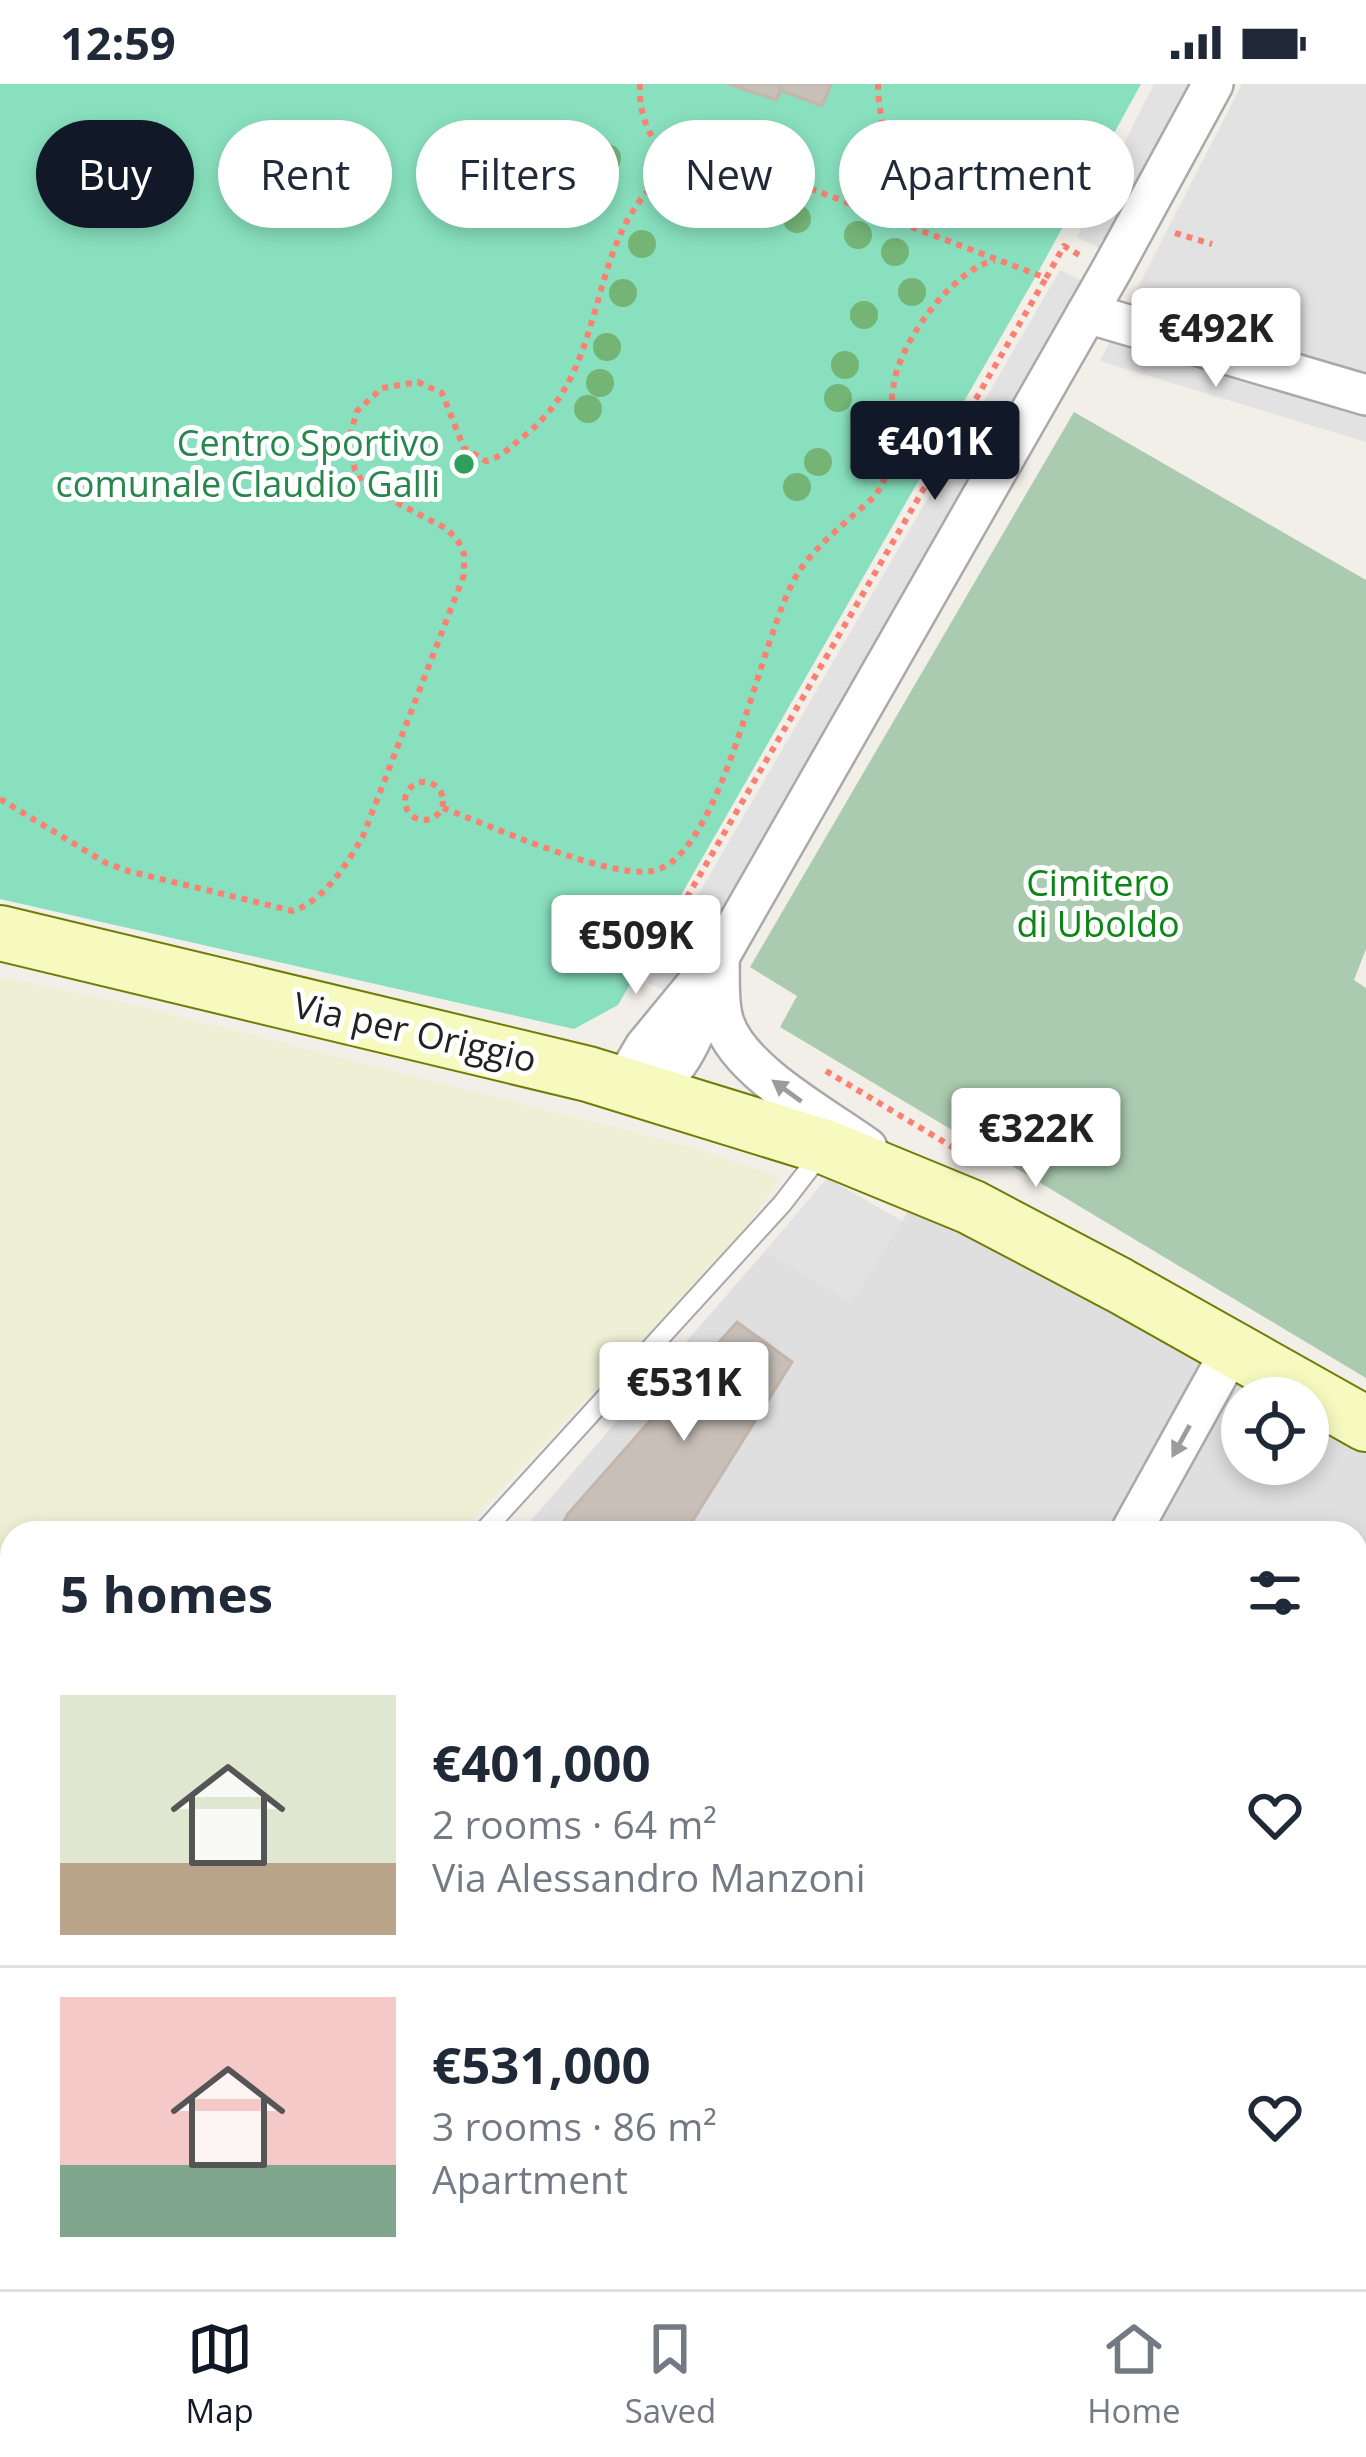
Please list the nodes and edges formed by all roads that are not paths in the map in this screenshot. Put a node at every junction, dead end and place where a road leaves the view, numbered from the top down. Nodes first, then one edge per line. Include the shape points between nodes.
1 (1213, 84) edge
2 (1087, 313) junction
3 (1366, 395) edge
4 (0, 933) edge
5 (719, 957) junction
6 (636, 1088) junction
7 (825, 1147) junction
8 (917, 1184) junction
9 (1232, 1349) junction
10 (1366, 1424) edge
11 (493, 1521) edge
12 (1137, 1521) edge

1 - 2 street
2 - 3 street
2 - 5 street
4 - 6 street, Via per Origgio
5 - 6 street via 688,1045 663,1082
8 -> 5 street via 761,1072 733,1041 722,1012
6 - 7 street, Via per Origgio
7 - 8 street, Via per Origgio
7 - 11 lane
8 - 9 street, Via per Origgio
9 - 10 street, Via per Origgio
9 -> 12 street

